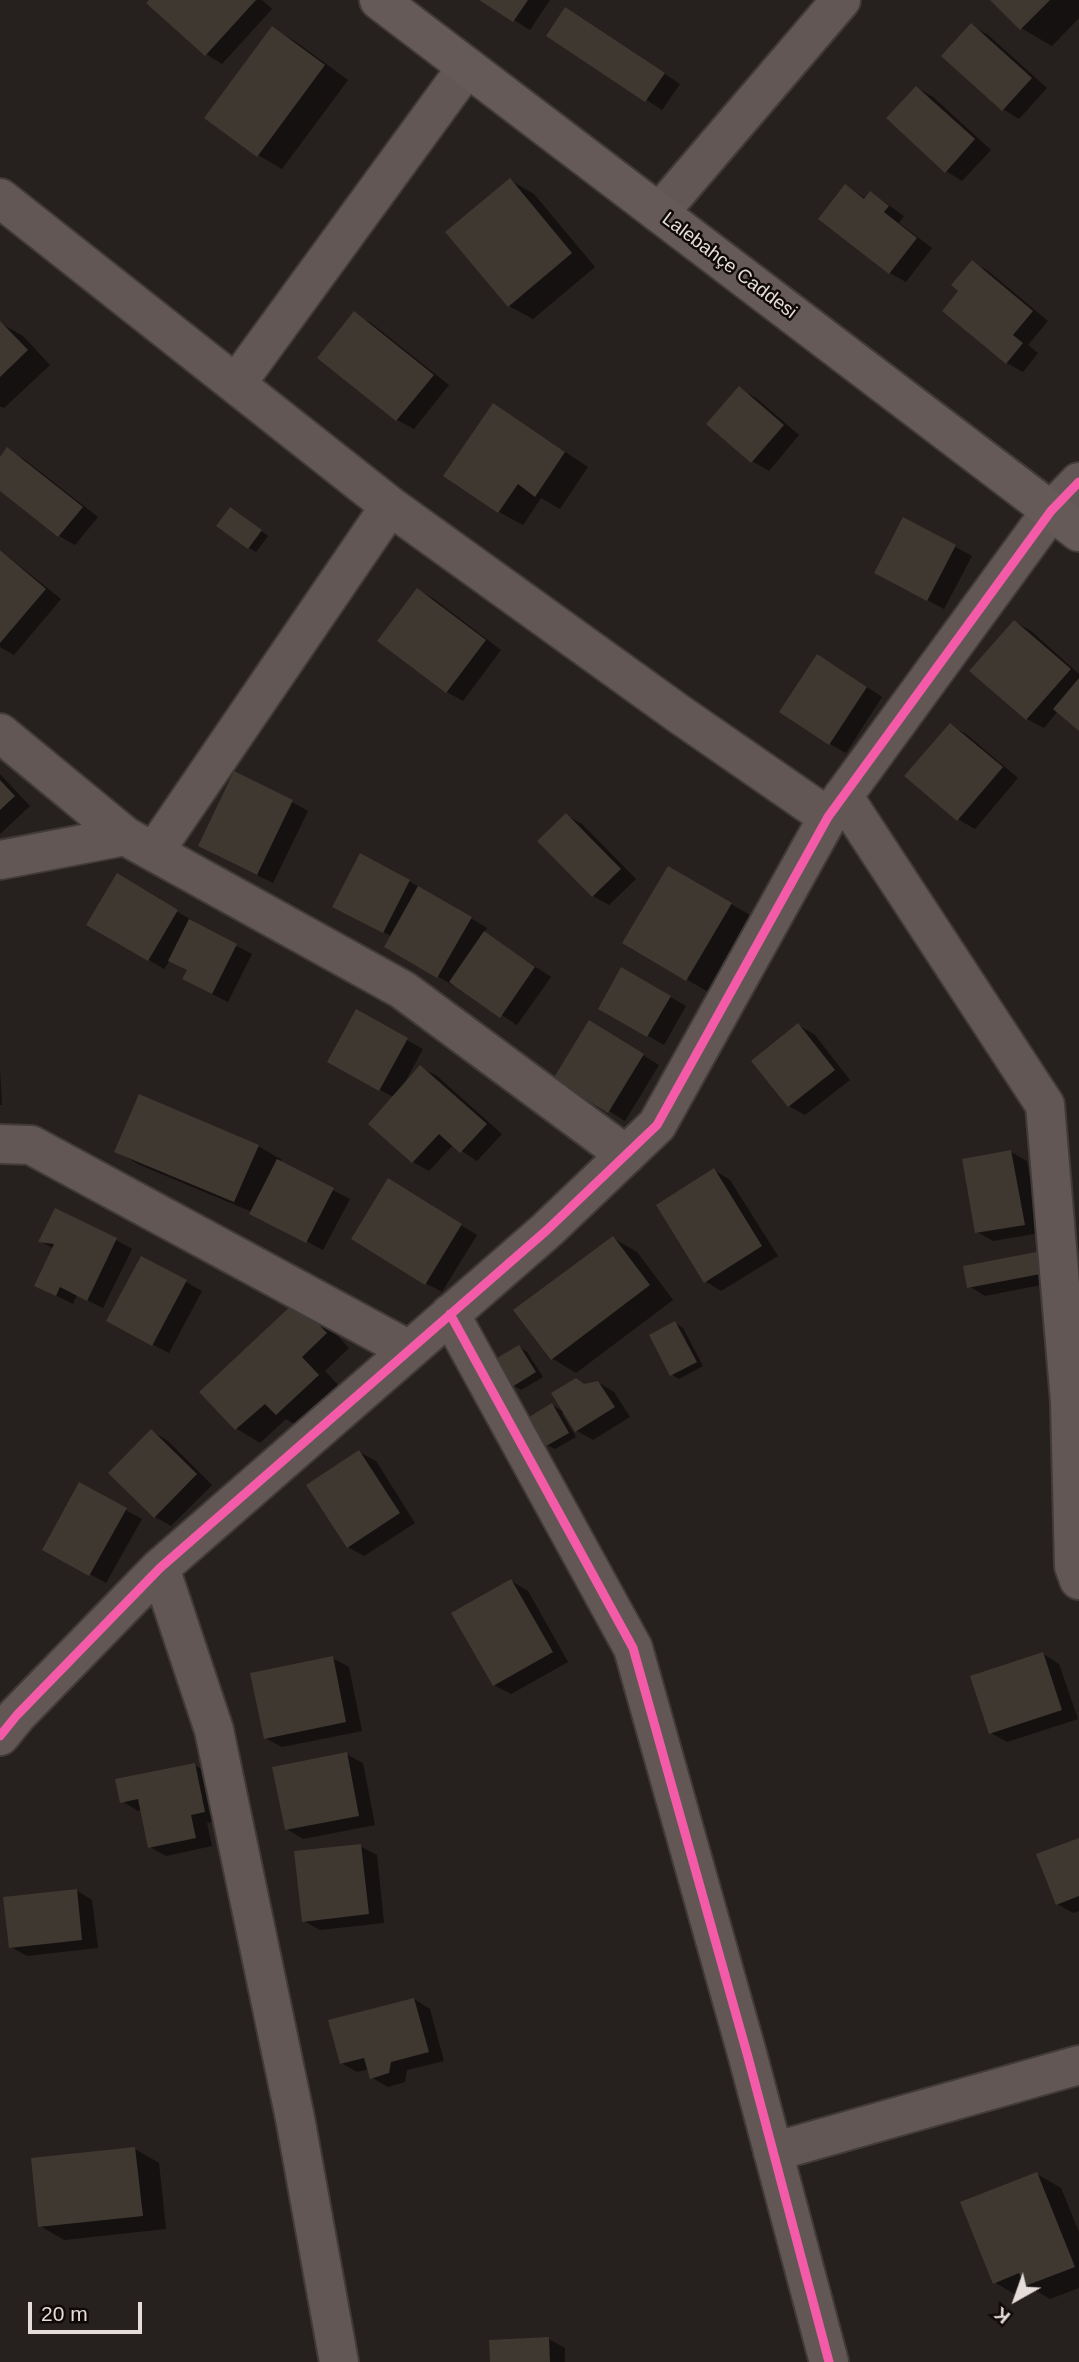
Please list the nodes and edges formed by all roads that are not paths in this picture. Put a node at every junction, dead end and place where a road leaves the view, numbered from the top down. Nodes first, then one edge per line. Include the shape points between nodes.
1 (379, 0) edge
2 (841, 0) edge
3 (467, 67) junction
4 (0, 198) edge
5 (659, 214) junction
6 (236, 384) junction
7 (1079, 482) edge
8 (390, 506) junction
9 (1065, 521) edge
10 (0, 733) edge
11 (836, 806) junction
12 (140, 844) junction
13 (0, 860) edge
14 (0, 1144) edge
15 (626, 1156) junction
16 (450, 1314) junction
17 (409, 1350) junction
18 (160, 1568) junction
19 (1077, 1570) edge
20 (0, 1736) edge
21 (1079, 2064) edge
22 (773, 2152) junction
23 (339, 2362) edge
24 (829, 2362) edge

1 - 3 street, Lalebahçe Caddesi
2 - 5 street
3 - 5 street, Lalebahçe Caddesi
3 - 6 street
4 - 6 street
5 - 9 street, Lalebahçe Caddesi
6 - 8 street
7 - 9 street
8 - 11 street via 679,715
8 - 12 street
9 - 11 street
10 - 12 street
11 - 15 street via 657,1125
11 - 19 street via 1045,1105 1070,1402
12 - 13 street
12 - 15 street via 403,990
14 - 17 street via 31,1145
15 - 16 street
16 - 17 street
16 - 22 street via 633,1648
17 - 18 street
18 - 20 street
18 - 23 street via 214,1730 295,2118
21 - 22 street
22 - 24 street

